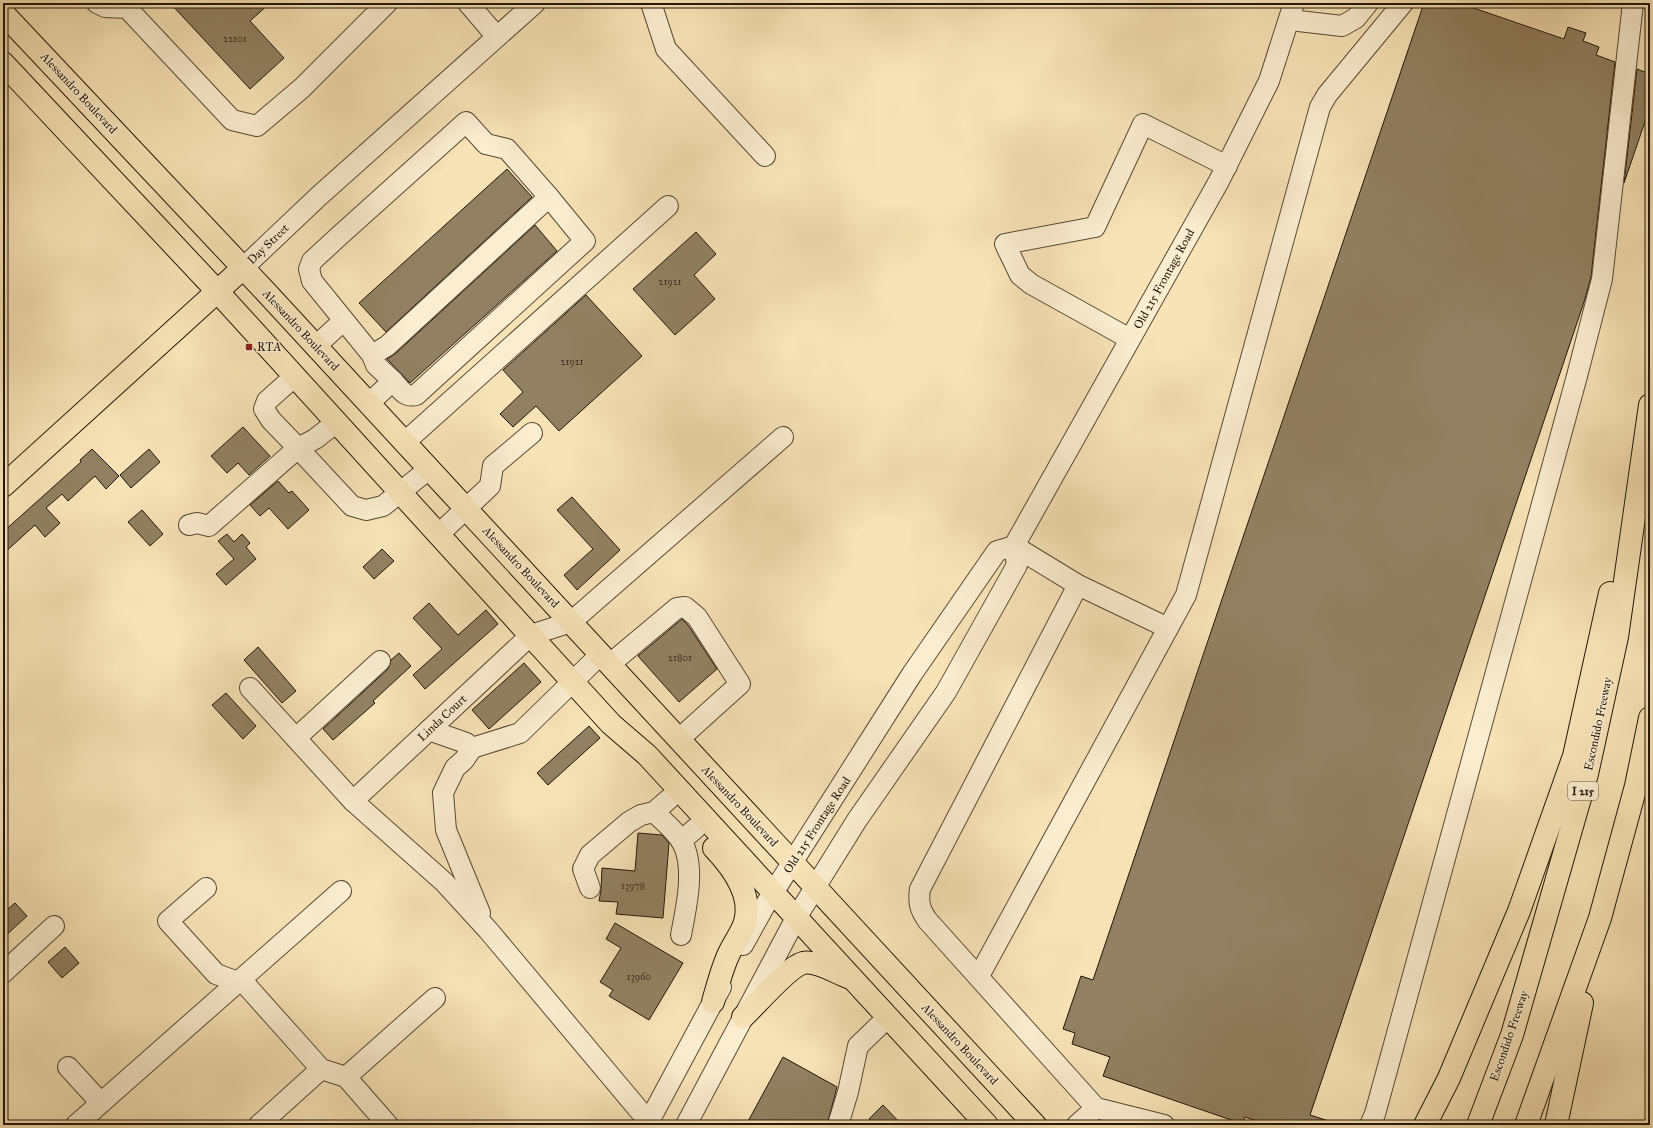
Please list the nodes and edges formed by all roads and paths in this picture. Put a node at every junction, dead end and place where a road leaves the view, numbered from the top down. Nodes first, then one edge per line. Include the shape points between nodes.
1 (97, 3) edge
2 (387, 3) edge
3 (468, 3) edge
4 (535, 3) edge
5 (651, 3) edge
6 (1368, 3) edge
7 (1403, 3) edge
8 (1633, 3) edge
9 (1292, 11) edge
10 (3, 13) edge
11 (497, 37) junction
12 (3, 63) edge
13 (765, 156) dead end
14 (1227, 166) junction
15 (549, 197) junction
16 (668, 206) dead end
17 (243, 268) junction
18 (217, 291) junction
19 (342, 320) junction
20 (1130, 339) junction
21 (316, 346) junction
22 (372, 355) junction
23 (294, 376) junction
24 (393, 381) junction
25 (369, 403) junction
26 (1650, 406) edge
27 (337, 422) junction
28 (532, 433) dead end
29 (782, 437) dead end
30 (405, 442) junction
31 (1645, 446) junction
32 (298, 448) junction
33 (429, 469) junction
34 (3, 486) edge
35 (402, 493) junction
36 (466, 508) junction
37 (189, 525) dead end
38 (439, 534) junction
39 (1014, 546) junction
40 (1078, 584) junction
41 (571, 622) junction
42 (1168, 628) junction
43 (531, 635) junction
44 (606, 659) junction
45 (380, 661) dead end
46 (573, 681) junction
47 (250, 688) dead end
48 (1650, 718) edge
49 (611, 724) junction
50 (430, 730) junction
51 (296, 738) junction
52 (679, 739) junction
53 (472, 748) junction
54 (353, 801) junction
55 (662, 806) junction
56 (689, 834) junction
57 (792, 862) junction
58 (206, 888) dead end
59 (590, 888) dead end
60 (816, 888) junction
61 (341, 892) dead end
62 (773, 892) junction
63 (796, 918) junction
64 (1600, 918) junction
65 (54, 926) dead end
66 (488, 930) junction
67 (682, 935) dead end
68 (3, 973) edge
69 (979, 976) junction
70 (853, 980) junction
71 (237, 982) junction
72 (435, 998) dead end
73 (713, 1002) junction
74 (743, 1017) junction
75 (888, 1017) junction
76 (68, 1067) dead end
77 (321, 1070) junction
78 (346, 1077) junction
79 (101, 1103) junction
80 (1096, 1108) junction
81 (648, 1124) edge
82 (76, 1125) edge
83 (259, 1125) edge
84 (388, 1125) edge
85 (686, 1125) edge
86 (838, 1125) edge
87 (987, 1125) edge
88 (1035, 1125) edge
89 (1077, 1125) edge
90 (1164, 1125) edge
91 (1370, 1125) edge
92 (1426, 1125) edge
93 (1478, 1125) edge
94 (1526, 1125) edge
95 (1556, 1125) edge

1 - 2 street via 105,7 127,8 232,120 257,126 302,88
3 - 11 street
4 - 11 street, Day Street
5 - 13 street via 666,49
6 - 9 street via 1356,18 1342,26
7 - 42 street via 1327,95 1320,107 1186,595
8 - 91 street via 1602,279
9 - 14 street, Old 215 Frontage Road via 1269,81
10 - 17 main road, Alessandro Boulevard
11 - 17 street, Day Street via 319,196
12 - 18 main road
14 - 20 street, Old 215 Frontage Road
14 - 20 street via 1143,124 1095,227 1005,244 1020,274 1031,284
15 - 19 street via 507,149 486,144 466,122 312,261 309,269 312,281
15 - 22 street via 387,346
15 - 24 street via 585,242 416,395 405,395
16 - 30 street
17 - 18 main road, Day Street
17 - 21 main road, Alessandro Boulevard
18 - 23 main road
18 - 34 main road, Day Street
19 - 21 street
19 - 22 street
20 - 39 street, Old 215 Frontage Road
21 - 25 main road, Alessandro Boulevard
22 - 24 street via 376,365
23 - 27 main road
23 - 32 street via 267,401 264,409
24 - 25 street
25 - 30 main road, Alessandro Boulevard
26 - 31 main road, Escondido Freeway / I 215
27 - 32 street
27 - 35 main road
28 - 36 street via 494,466 490,486
29 - 41 street
30 - 33 main road, Alessandro Boulevard
31 - 92 main road via 1574,756 1519,911 1449,1078
31 - 93 main road, Escondido Freeway / I 215 via 1617,637 1588,774 1512,1034
32 - 35 street via 352,506 366,510 383,506
32 - 37 street via 209,526 197,523
33 - 35 street
33 - 36 main road, Alessandro Boulevard
35 - 38 main road
36 - 38 street
36 - 41 main road, Alessandro Boulevard
38 - 43 main road
39 - 40 street
39 - 57 street, Old 215 Frontage Road via 997,551 912,674
39 - 60 street via 1017,565 964,662 857,820
40 - 42 street
40 - 69 street via 920,889 918,902 921,912
41 - 43 street
41 - 44 main road, Alessandro Boulevard
42 - 69 street
43 - 46 main road
43 - 50 street, Linda Court
44 - 46 street
44 - 52 main road, Alessandro Boulevard
44 - 52 street via 677,608 685,607 697,617 740,684
45 - 51 street
46 - 49 main road
46 - 53 street via 520,733
47 - 51 street
48 - 64 main road via 1636,786
49 - 55 main road
49 - 62 main road via 647,755
50 - 53 street via 466,743
50 - 54 street, Linda Court
51 - 54 street
52 - 57 main road, Alessandro Boulevard
53 - 66 street via 456,768 443,792 446,830
54 - 66 street via 444,882
55 - 56 main road
55 - 59 street via 629,822 590,855 583,869
56 - 67 street via 689,893
56 - 73 main road via 732,870 741,885 746,901 745,921 727,958
57 - 60 main road, Alessandro Boulevard
57 - 62 street, Old 215 Frontage Road
58 - 71 street via 168,920 216,974
60 - 63 street
60 - 88 main road, Alessandro Boulevard
61 - 71 street
62 - 63 main road
62 - 73 street, Old 215 Frontage Road
63 - 70 main road
63 - 74 street
64 - 94 main road
64 - 95 main road
65 - 68 street
66 - 81 street
69 - 80 street
70 - 74 main road via 817,965 804,963 792,969
70 - 75 main road
71 - 77 street via 246,985
71 - 79 street
72 - 78 street
73 - 81 street, Old 215 Frontage Road
74 - 85 street
75 - 86 street via 858,1046
75 - 87 main road
76 - 79 street
77 - 78 street
77 - 83 street
78 - 84 street
79 - 82 street
80 - 89 street
80 - 90 street

